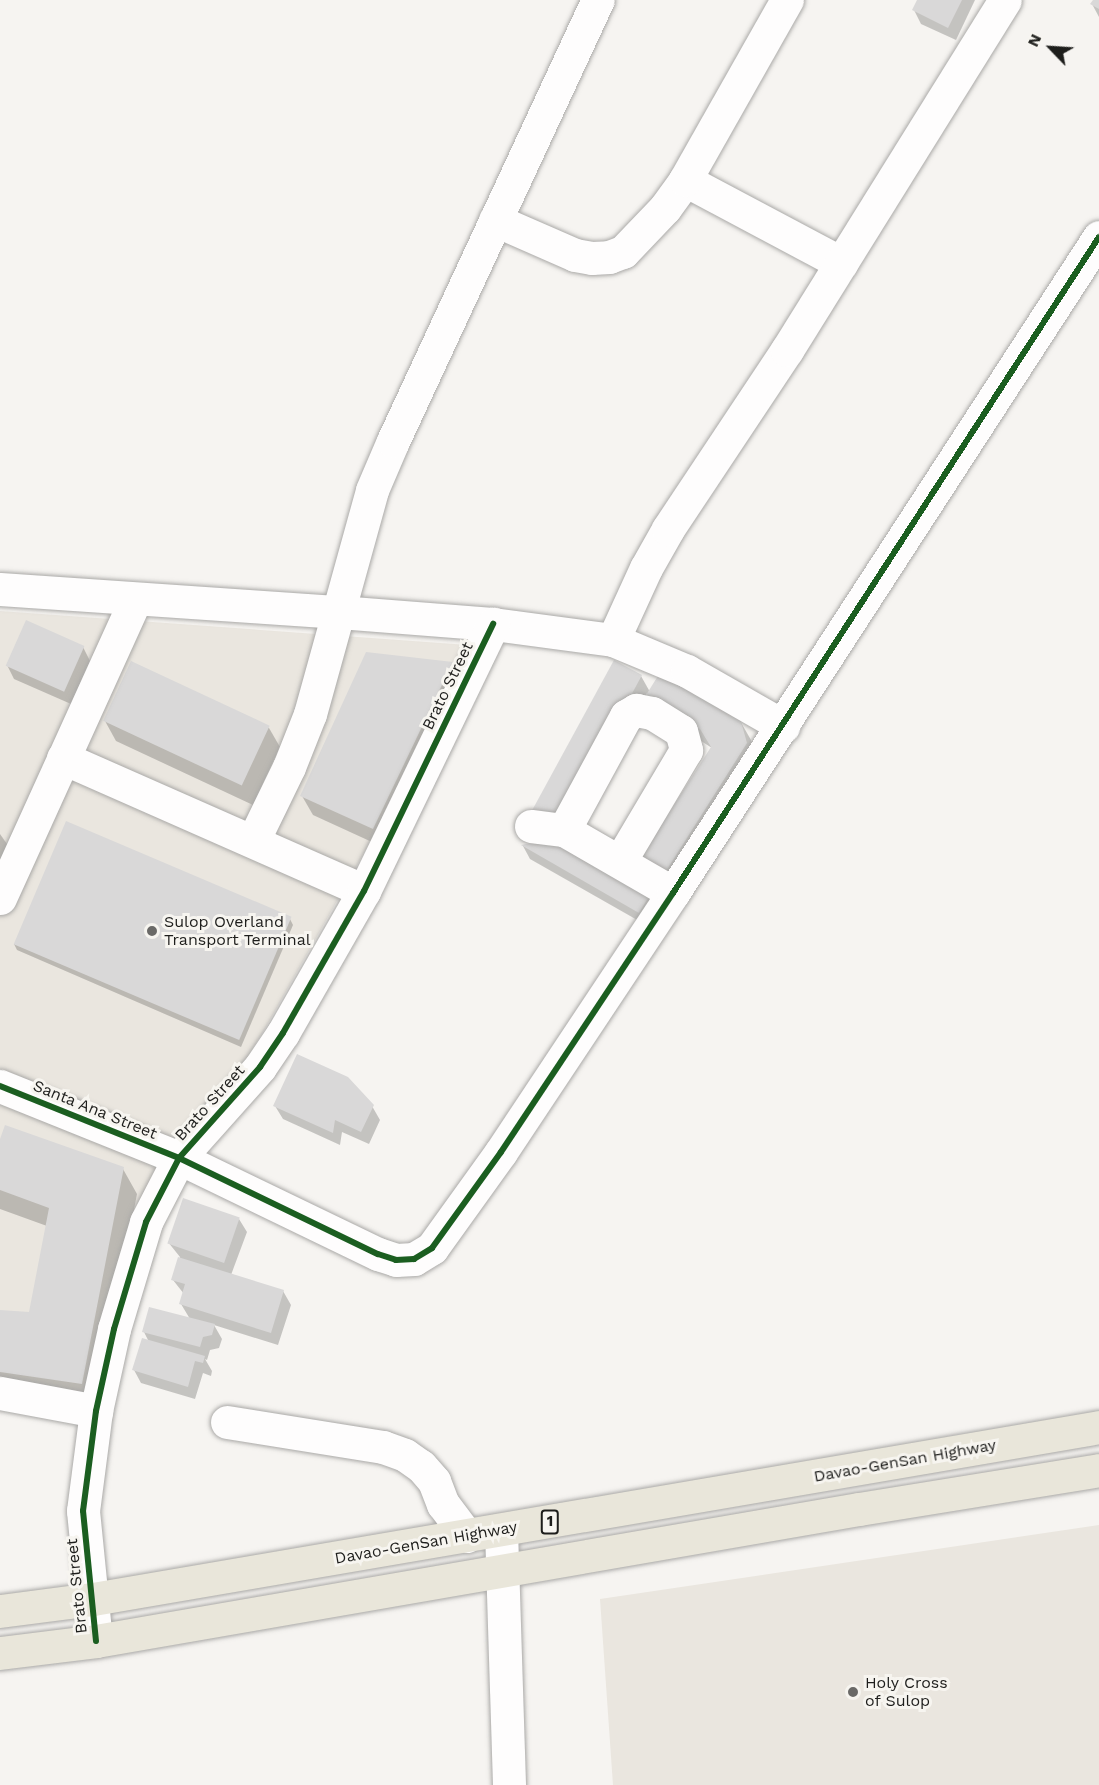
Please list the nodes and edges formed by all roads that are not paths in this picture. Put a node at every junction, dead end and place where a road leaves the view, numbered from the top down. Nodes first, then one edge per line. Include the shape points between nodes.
1 (598, 0) edge
2 (787, 0) edge
3 (1005, 0) edge
4 (685, 180) junction
5 (495, 220) junction
6 (1099, 237) edge
7 (841, 263) junction
8 (0, 589) edge
9 (135, 600) junction
10 (339, 612) junction
11 (493, 624) junction
12 (613, 640) junction
13 (783, 726) junction
14 (63, 758) junction
15 (531, 826) dead end
16 (564, 830) junction
17 (253, 841) junction
18 (620, 861) junction
19 (364, 891) junction
20 (674, 893) junction
21 (0, 898) edge
22 (0, 1086) edge
23 (179, 1158) junction
24 (0, 1393) edge
25 (96, 1411) junction
26 (227, 1422) dead end
27 (1099, 1427) edge
28 (1099, 1470) edge
29 (501, 1530) junction
30 (467, 1536) junction
31 (502, 1573) junction
32 (93, 1599) junction
33 (0, 1611) edge
34 (96, 1641) junction
35 (0, 1653) edge
36 (509, 1785) edge

1 - 5 street
2 - 4 street
3 - 7 street
4 - 5 street via 643,233 623,252 609,257 575,255
4 - 7 street
5 - 10 street via 372,490
6 - 13 street
7 - 12 street via 668,529
8 - 9 street
9 - 10 street
9 - 14 street
10 - 11 street
10 - 17 street via 310,714
11 - 12 street
11 - 19 street, Brato Street
12 - 13 street via 687,670
13 - 20 street
14 - 17 street
14 - 21 street
15 - 16 street
16 - 18 street
16 - 18 street via 626,716 636,710 652,713 681,731 686,750
17 - 19 street
18 - 20 street
19 - 23 street, Brato Street via 260,1067
20 - 23 street, Santa Ana Street via 448,1228 432,1248 414,1260 378,1254
22 - 23 street, Santa Ana Street
23 - 25 street, Brato Street via 146,1222 114,1329
24 - 25 street
25 - 32 street, Brato Street via 83,1511
26 - 30 street via 383,1447 405,1455 434,1481 443,1504
27 - 29 highway, Davao-GenSan Highway / 1
28 - 31 highway
29 - 30 highway, Davao-GenSan Highway / 1
29 - 31 street
30 - 32 highway, Davao-GenSan Highway / 1
31 - 34 highway
31 - 36 street
32 - 33 highway, Davao-GenSan Highway / 1
32 - 34 street, Brato Street
34 - 35 highway

